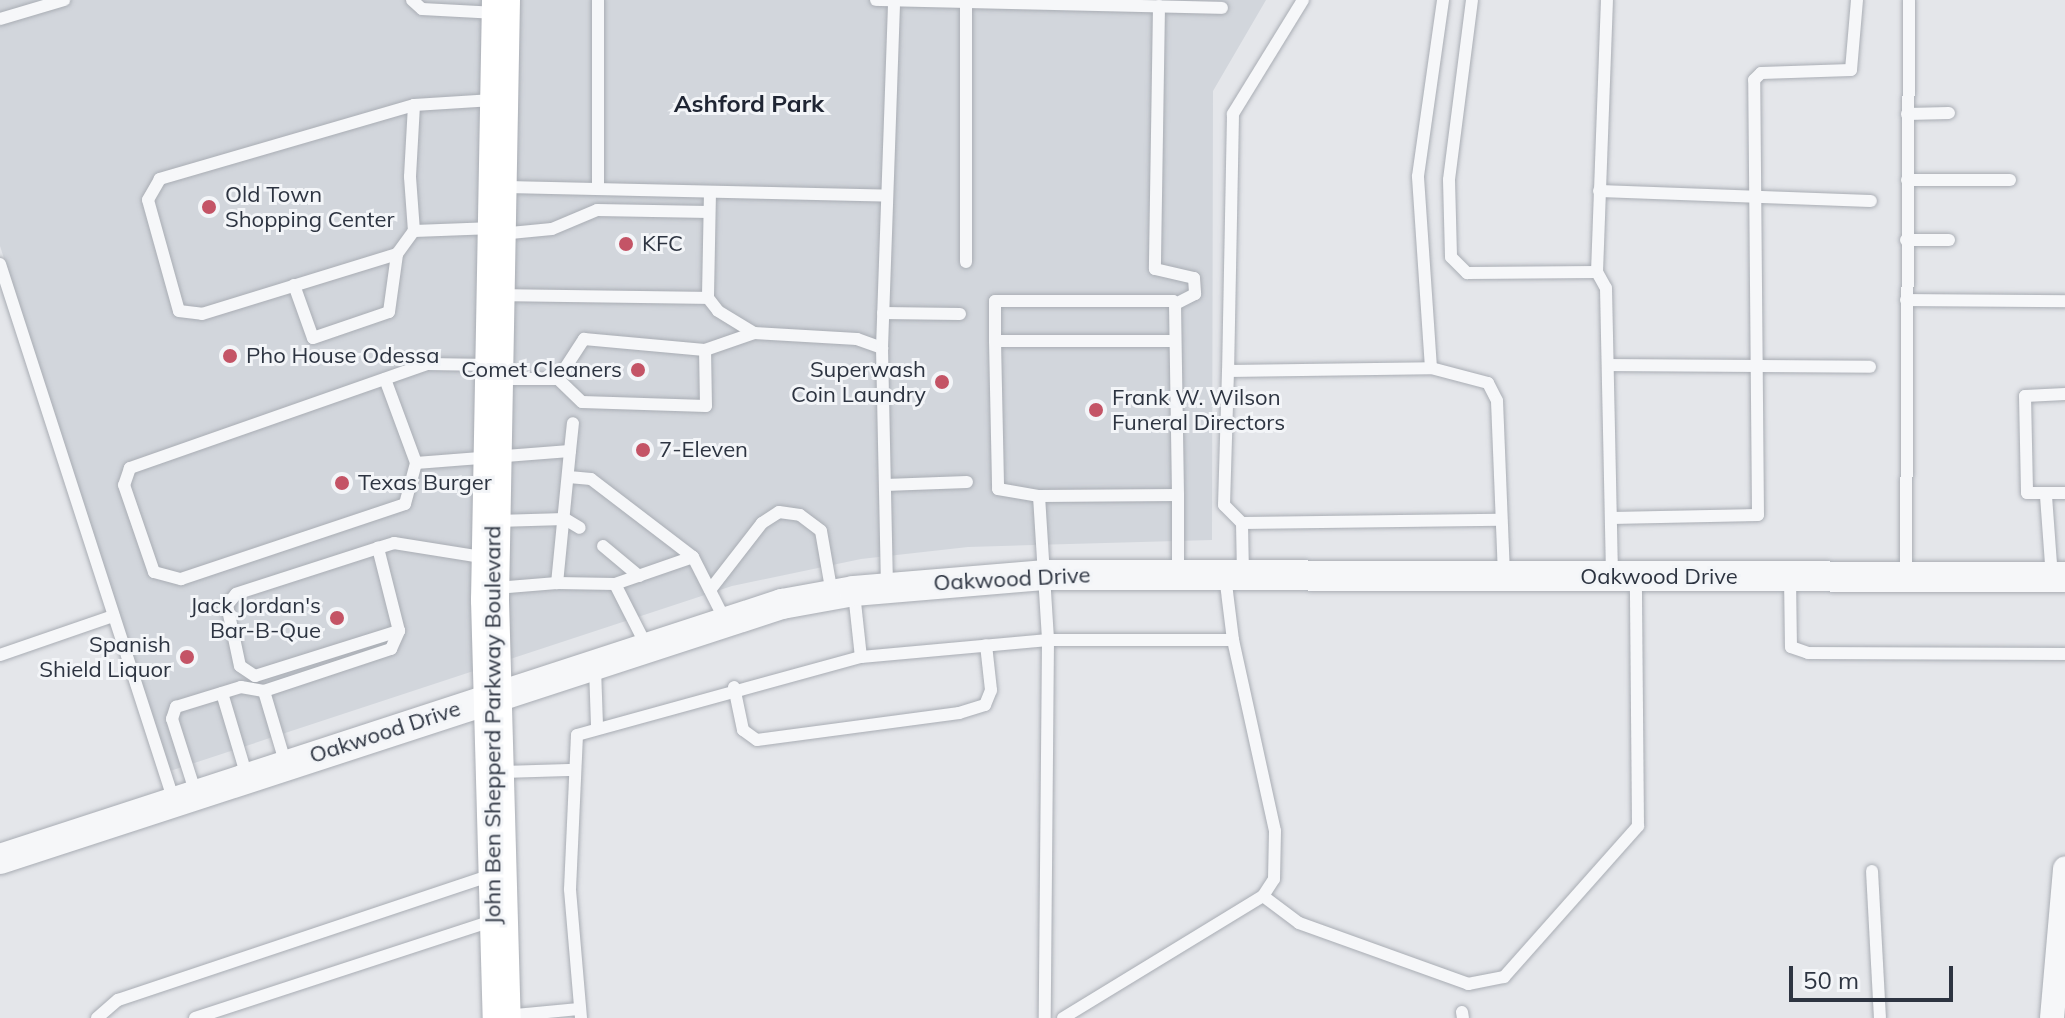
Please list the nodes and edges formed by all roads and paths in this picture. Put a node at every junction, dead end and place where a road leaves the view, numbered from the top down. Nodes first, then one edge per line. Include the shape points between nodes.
1 (64, 0) edge
2 (412, 0) edge
3 (598, 0) edge
4 (876, 0) edge
5 (894, 0) edge
6 (1303, 0) edge
7 (1443, 0) edge
8 (1472, 0) edge
9 (1607, 0) edge
10 (1857, 0) edge
11 (1909, 0) edge
12 (966, 2) junction
13 (1159, 6) junction
14 (501, 7) edge
15 (1222, 8) dead end
16 (0, 19) edge
17 (500, 100) junction
18 (414, 105) junction
19 (1949, 113) dead end
20 (1907, 114) junction
21 (1907, 180) junction
22 (2010, 180) dead end
23 (498, 187) junction
24 (598, 189) junction
25 (1599, 191) junction
26 (710, 192) junction
27 (887, 196) junction
28 (1755, 201) junction
29 (1871, 201) dead end
30 (709, 212) junction
31 (414, 231) junction
32 (498, 231) junction
33 (1906, 240) junction
34 (1949, 240) dead end
35 (397, 254) junction
36 (966, 262) dead end
37 (0, 264) edge
38 (1597, 272) junction
39 (294, 285) junction
40 (496, 295) junction
41 (708, 298) junction
42 (1906, 300) junction
43 (2065, 301) edge
44 (1175, 304) junction
45 (883, 313) junction
46 (960, 314) dead end
47 (754, 333) junction
48 (995, 341) junction
49 (1175, 341) junction
50 (882, 348) junction
51 (705, 350) junction
52 (1608, 365) junction
53 (1757, 366) junction
54 (1870, 367) dead end
55 (1431, 368) junction
56 (1228, 371) junction
57 (494, 372) junction
58 (385, 379) junction
59 (558, 379) junction
60 (2065, 394) edge
61 (573, 423) dead end
62 (570, 451) junction
63 (493, 452) junction
64 (416, 463) junction
65 (569, 477) junction
66 (967, 482) dead end
67 (885, 485) junction
68 (2065, 493) edge
69 (1178, 495) junction
70 (1039, 496) junction
71 (2046, 496) junction
72 (1611, 518) junction
73 (565, 519) junction
74 (1500, 520) junction
75 (492, 521) junction
76 (1242, 523) junction
77 (580, 528) dead end
78 (603, 546) dead end
79 (378, 548) junction
80 (693, 557) junction
81 (491, 573) junction
82 (1043, 575) junction
83 (1178, 575) junction
84 (1234, 575) junction
85 (639, 576) junction
86 (1624, 577) junction
87 (1790, 577) junction
88 (1906, 577) junction
89 (2058, 577) edge
90 (1504, 578) junction
91 (557, 583) junction
92 (615, 584) junction
93 (887, 587) junction
94 (710, 590) junction
95 (843, 593) junction
96 (113, 616) junction
97 (726, 622) junction
98 (399, 631) junction
99 (1048, 640) junction
100 (1233, 640) junction
101 (986, 645) junction
102 (647, 647) junction
103 (2065, 654) edge
104 (0, 655) edge
105 (861, 657) junction
106 (595, 664) junction
107 (734, 687) junction
108 (264, 691) junction
109 (222, 693) junction
110 (493, 697) junction
111 (597, 725) junction
112 (286, 765) junction
113 (571, 770) junction
114 (493, 773) junction
115 (247, 777) junction
116 (185, 798) junction
117 (0, 859) edge
118 (2065, 869) edge
119 (1872, 871) dead end
120 (492, 875) junction
121 (1263, 896) junction
122 (494, 920) junction
123 (580, 1014) edge
124 (2056, 1014) edge
125 (502, 1017) edge
126 (97, 1018) edge
127 (195, 1018) edge
128 (1045, 1018) edge
129 (1063, 1018) edge
130 (1880, 1018) edge

1 - 16 lane
2 - 14 lane via 422,9
3 - 24 lane
4 - 5 lane
5 - 12 lane
5 - 27 lane
6 - 56 lane via 1233,114
7 - 55 lane via 1418,176
8 - 38 lane via 1449,180 1451,257 1467,273
9 - 25 lane
10 - 28 lane via 1851,70 1761,73 1754,80
11 - 20 lane
12 - 13 lane
12 - 36 lane
13 - 15 lane
13 - 44 lane via 1155,269 1194,278 1195,294
14 - 17 main road, John Ben Shepperd Parkway Boulevard
17 - 18 lane
17 - 23 main road, John Ben Shepperd Parkway Boulevard
18 - 31 lane
18 - 39 lane via 160,179 148,200 179,311 202,314
19 - 20 lane
20 - 21 lane
21 - 22 lane
21 - 33 lane
23 - 24 lane
23 - 32 main road, John Ben Shepperd Parkway Boulevard
24 - 26 lane
25 - 28 lane
25 - 38 lane
26 - 27 lane
26 - 30 lane
27 - 45 lane
28 - 29 lane
28 - 53 lane
30 - 32 lane via 597,210 552,229
30 - 41 lane
31 - 32 lane
31 - 35 lane
32 - 40 main road, John Ben Shepperd Parkway Boulevard
33 - 34 lane
33 - 42 lane
35 - 39 lane
35 - 39 lane via 389,312 313,338
37 - 96 lane
38 - 52 lane via 1606,288
40 - 41 lane
40 - 57 main road, John Ben Shepperd Parkway Boulevard
41 - 47 lane
42 - 43 lane
42 - 88 lane
44 - 48 lane via 995,301
44 - 49 lane
45 - 46 lane
45 - 50 lane
47 - 50 lane via 857,339
47 - 51 lane
48 - 49 lane
48 - 70 lane via 997,486
49 - 69 lane
50 - 67 lane
51 - 59 lane via 584,339
51 - 59 lane via 706,406 582,402
52 - 53 lane
52 - 72 lane
53 - 54 lane
53 - 72 lane via 1758,515
55 - 56 lane
55 - 74 lane via 1476,377 1494,390
56 - 76 lane via 1224,505
57 - 58 lane via 427,364
57 - 59 lane
57 - 63 main road, John Ben Shepperd Parkway Boulevard
58 - 64 lane
58 - 64 lane via 130,468 124,485 154,572 181,579 405,504
60 - 71 lane via 2025,396 2027,493
61 - 62 lane
62 - 63 lane
62 - 65 lane
63 - 64 lane
63 - 75 main road, John Ben Shepperd Parkway Boulevard
65 - 73 lane
65 - 80 lane via 591,479
66 - 67 lane
67 - 93 lane
68 - 71 lane
69 - 70 lane
69 - 83 lane
70 - 82 lane
71 - 89 lane
72 - 86 lane
73 - 75 lane
73 - 77 lane
73 - 91 lane
74 - 76 lane
74 - 90 lane
75 - 81 main road, John Ben Shepperd Parkway Boulevard
76 - 84 lane
78 - 85 lane
79 - 81 lane via 394,543
79 - 98 lane
79 - 98 lane via 236,594 224,618 240,666 255,676
80 - 85 lane
80 - 94 lane
81 - 91 lane
81 - 110 main road, John Ben Shepperd Parkway Boulevard
82 - 83 street, Oakwood Drive
82 - 93 street, Oakwood Drive
82 - 99 lane
83 - 84 street, Oakwood Drive
84 - 90 street, Oakwood Drive
84 - 100 lane
85 - 92 lane
86 - 87 street, Oakwood Drive
86 - 90 street, Oakwood Drive
86 - 121 lane via 1638,826 1504,977 1468,984 1299,923
87 - 88 street, Oakwood Drive
87 - 103 lane via 1791,647 1808,653
88 - 89 street, Oakwood Drive
91 - 92 lane
92 - 102 lane
93 - 95 street, Oakwood Drive
94 - 95 lane via 762,523 779,512 800,515 821,531
94 - 97 lane
95 - 97 street, Oakwood Drive
95 - 105 lane
96 - 104 lane
96 - 116 lane
97 - 102 street, Oakwood Drive
98 - 108 lane via 391,649
99 - 100 lane
99 - 101 lane
99 - 128 lane
100 - 121 lane via 1279,858
101 - 105 lane
101 - 107 lane via 991,690 985,705 959,713 757,740 743,730
102 - 106 street, Oakwood Drive
105 - 107 lane
106 - 110 street, Oakwood Drive
106 - 111 lane
107 - 111 lane
108 - 109 lane
108 - 112 lane
109 - 115 lane
109 - 116 lane via 176,707 172,719
110 - 112 street, Oakwood Drive
110 - 114 main road, John Ben Shepperd Parkway Boulevard
111 - 113 lane via 577,735
112 - 115 street, Oakwood Drive
113 - 114 lane
113 - 123 lane
114 - 120 main road, John Ben Shepperd Parkway Boulevard
115 - 116 street, Oakwood Drive
116 - 117 street, Oakwood Drive
118 - 124 street
119 - 130 lane
120 - 122 main road, John Ben Shepperd Parkway Boulevard
120 - 126 lane via 118,1000
121 - 129 lane
122 - 125 main road, John Ben Shepperd Parkway Boulevard
122 - 127 lane
123 - 125 lane

